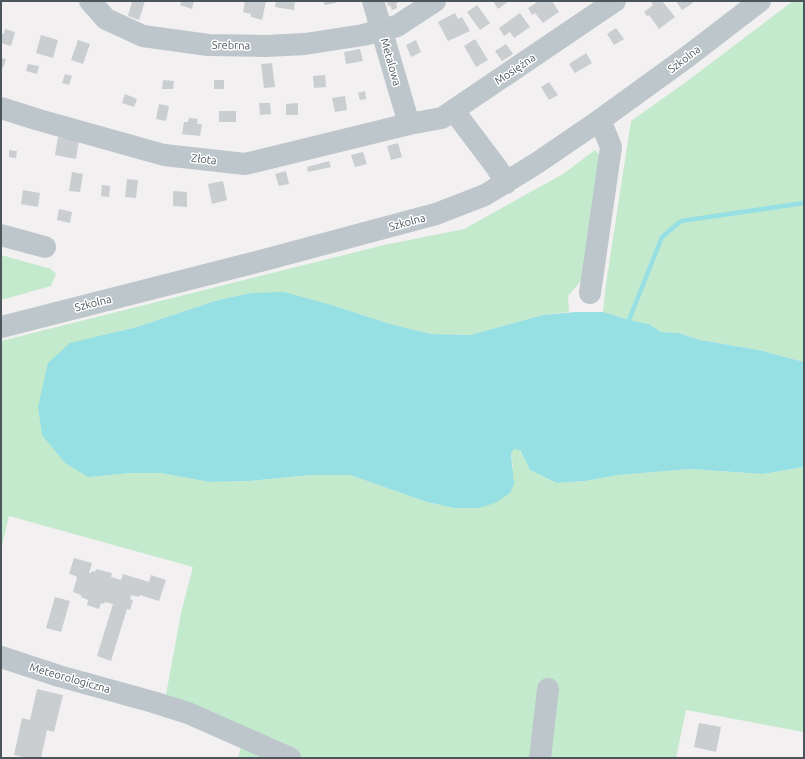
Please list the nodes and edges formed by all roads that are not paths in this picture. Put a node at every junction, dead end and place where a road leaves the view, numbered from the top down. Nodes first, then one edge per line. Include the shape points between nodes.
1 (90, 1) edge
2 (373, 1) edge
3 (435, 1) edge
4 (615, 1) edge
5 (760, 1) edge
6 (382, 29) junction
7 (1, 108) edge
8 (454, 111) junction
9 (600, 120) junction
10 (408, 124) junction
11 (506, 183) junction
12 (1, 235) edge
13 (45, 247) dead end
14 (590, 293) dead end
15 (1, 327) edge
16 (1, 657) edge
17 (548, 689) dead end
18 (290, 758) edge
19 (540, 758) edge

1 - 6 street, Srebrna via 106,19 143,36 208,45 305,44
2 - 6 street, Metalowa
3 - 6 street, Srebrna via 397,26
4 - 8 street, Mosiężna
5 - 9 street, Szkolna
6 - 10 street, Metalowa
7 - 10 street, Złota via 164,155 245,164
8 - 10 street, Mosiężna via 442,118
8 - 11 street
9 - 11 street, Szkolna
9 - 14 street via 611,147
11 - 15 street, Szkolna via 485,195 436,214 268,260
12 - 13 street
16 - 18 street, Meteorologiczna via 188,713
17 - 19 street

